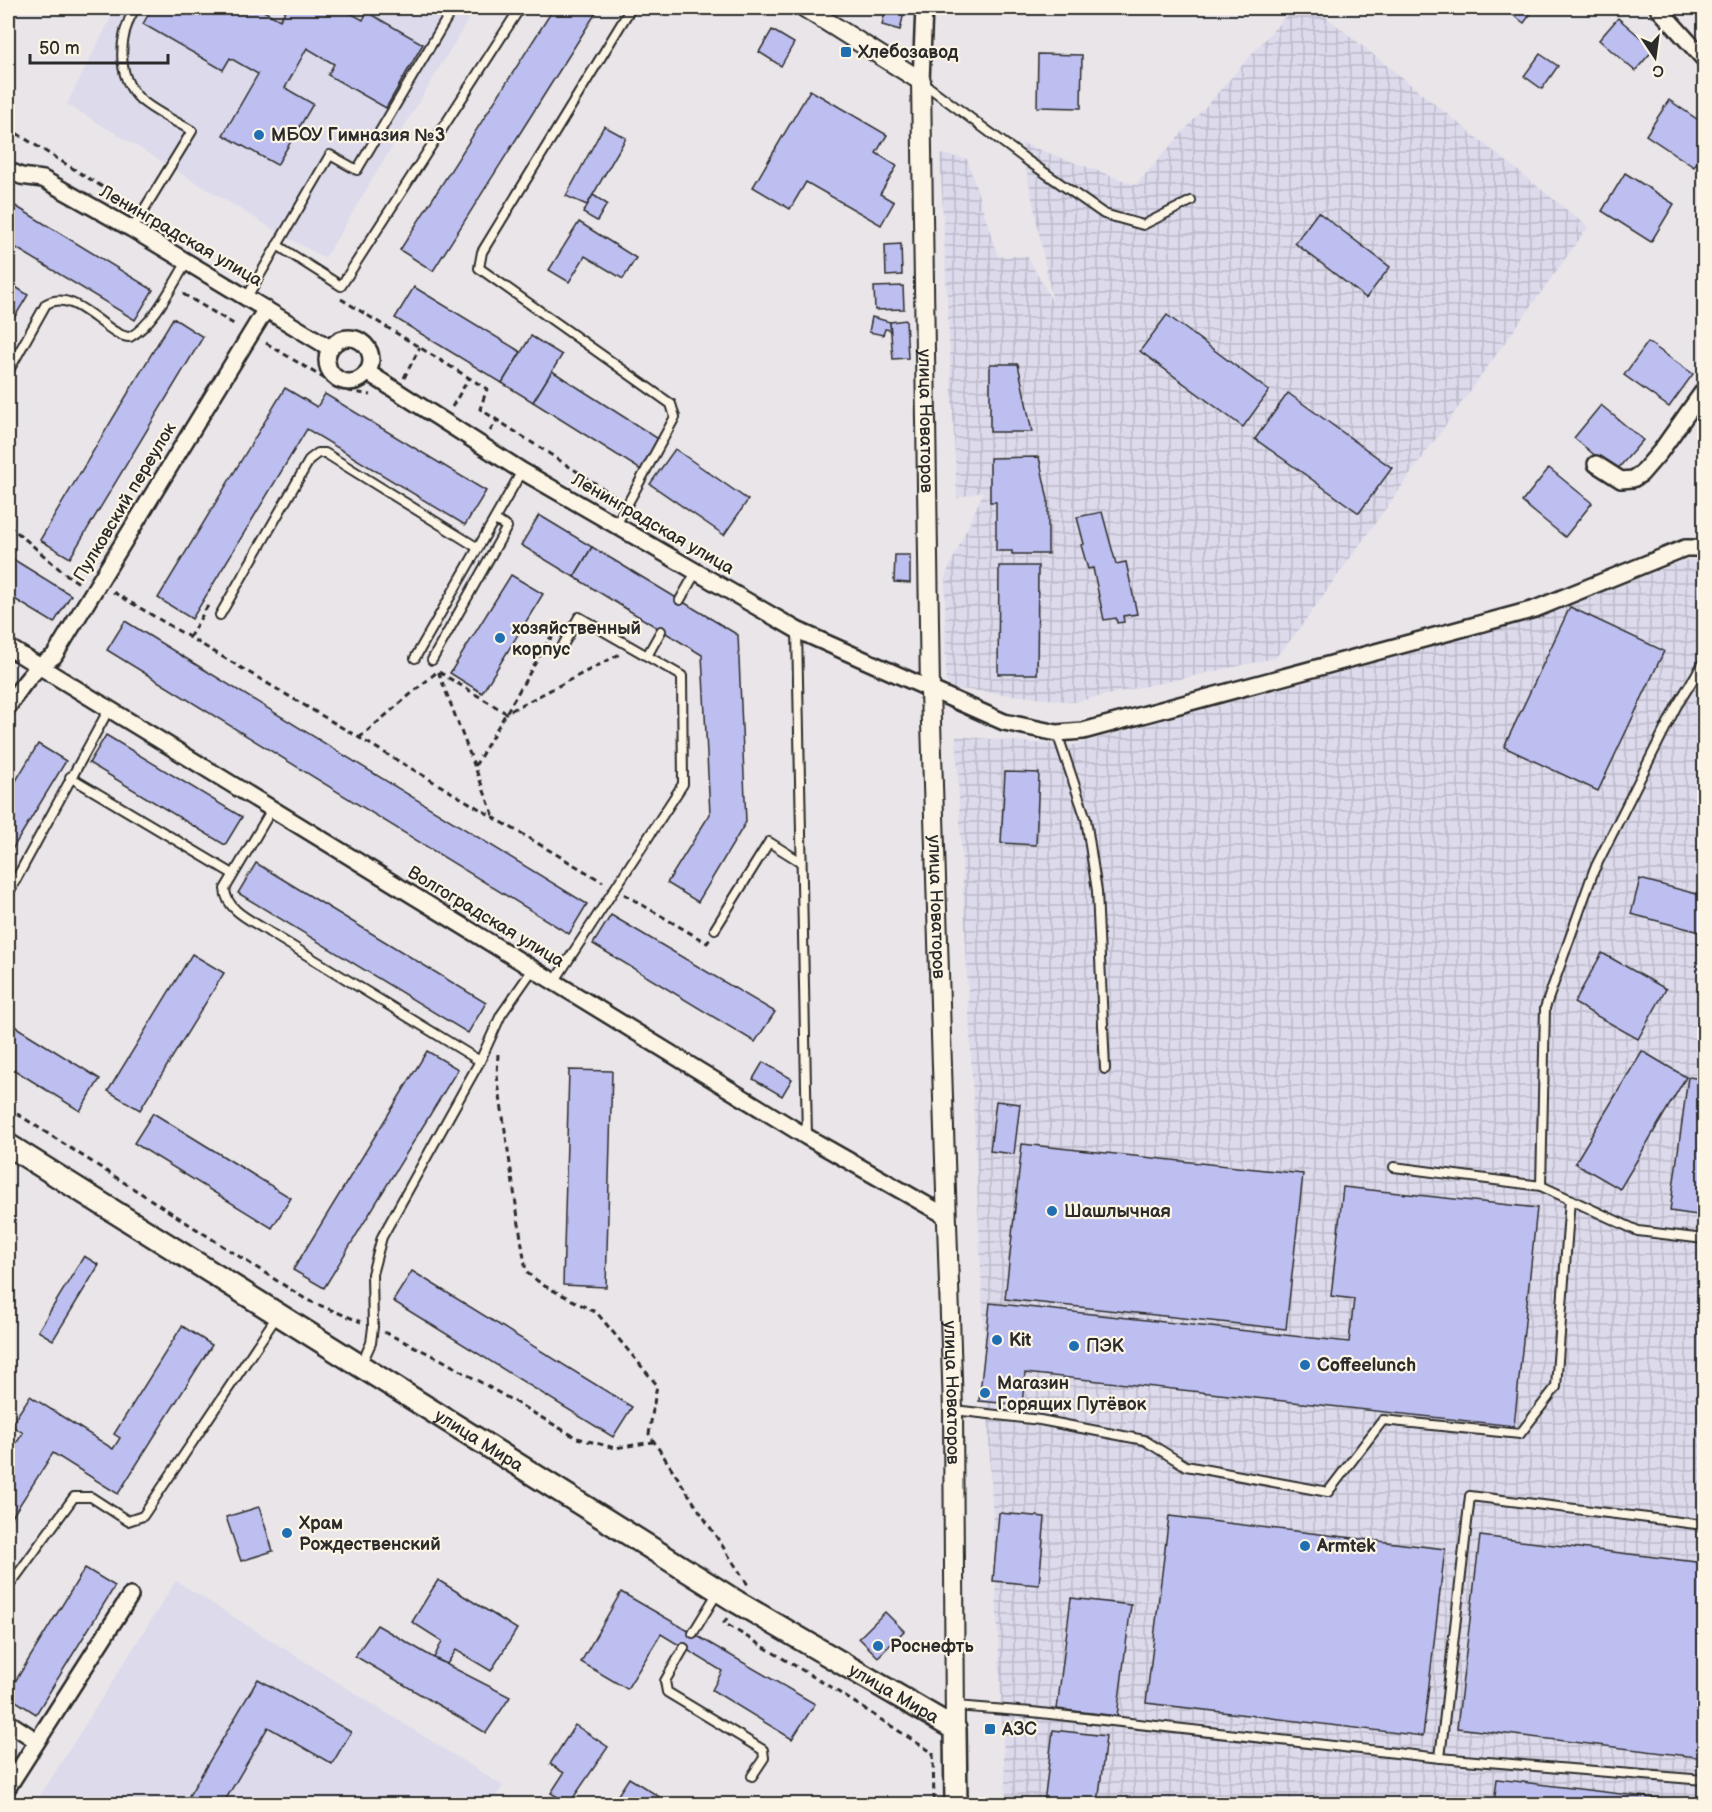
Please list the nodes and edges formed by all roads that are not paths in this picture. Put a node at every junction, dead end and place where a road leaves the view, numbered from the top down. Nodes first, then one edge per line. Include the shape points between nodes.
1 (135, 8) edge
2 (453, 8) edge
3 (520, 8) edge
4 (631, 8) edge
5 (805, 8) edge
6 (924, 8) edge
7 (1659, 8) edge
8 (1704, 59) edge
9 (921, 81) junction
10 (8, 171) edge
11 (1191, 201) dead end
12 (132, 229) junction
13 (277, 245) junction
14 (187, 262) junction
15 (247, 297) junction
16 (266, 309) junction
17 (330, 348) junction
18 (8, 372) edge
19 (367, 372) junction
20 (1704, 390) edge
21 (1596, 464) dead end
22 (522, 471) junction
23 (495, 520) junction
24 (616, 525) junction
25 (478, 548) junction
26 (1704, 548) edge
27 (696, 572) junction
28 (680, 600) dead end
29 (220, 615) road end
30 (797, 630) junction
31 (662, 631) dead end
32 (563, 645) road end
33 (8, 647) edge
34 (647, 656) junction
35 (415, 658) dead end
36 (432, 660) road end
37 (1704, 662) edge
38 (38, 666) junction
39 (930, 691) junction
40 (8, 707) edge
41 (109, 709) junction
42 (1057, 733) junction
43 (70, 777) junction
44 (272, 809) junction
45 (801, 862) junction
46 (233, 874) junction
47 (8, 894) edge
48 (716, 929) road end
49 (533, 969) junction
50 (554, 982) junction
51 (480, 1060) junction
52 (1106, 1069) dead end
53 (807, 1137) junction
54 (8, 1145) edge
55 (1395, 1167) dead end
56 (1541, 1186) junction
57 (1570, 1199) junction
58 (946, 1216) junction
59 (1704, 1239) edge
60 (278, 1314) junction
61 (361, 1366) junction
62 (953, 1410) junction
63 (1704, 1526) edge
64 (8, 1581) edge
65 (718, 1591) junction
66 (130, 1596) dead end
67 (693, 1634) dead end
68 (684, 1648) dead end
69 (954, 1706) junction
70 (8, 1722) edge
71 (955, 1729) junction
72 (37, 1741) junction
73 (1440, 1758) junction
74 (752, 1776) dead end
75 (1704, 1780) edge
76 (8, 1787) edge
77 (956, 1804) edge

1 - 12 lane via 123,35 122,60 128,85 141,100 192,131
2 - 13 lane via 357,170 330,155
3 - 13 lane via 341,286
4 - 24 lane via 482,252 479,268 671,404 675,417
5 - 9 street
6 - 9 street, улица Новаторов
7 - 8 street
9 - 11 lane via 1104,214 1143,225
9 - 39 street, улица Новаторов
10 - 12 street, Ленинградская улица via 43,179
12 - 14 street, Ленинградская улица
13 - 15 lane
14 - 15 street, Ленинградская улица
14 - 18 lane via 147,323 130,337 72,304 53,300 46,304
15 - 16 street, Ленинградская улица
16 - 17 street, Ленинградская улица
16 - 38 street, Пулковский переулок via 54,656
17 - 19 street via 328,364 337,378 353,381
17 - 19 street via 343,339 358,339 371,357
19 - 22 street, Ленинградская улица
20 - 21 street via 1638,477 1621,480
22 - 23 lane
22 - 24 street, Ленинградская улица
23 - 25 lane
23 - 36 lane via 507,527
24 - 27 street, Ленинградская улица
25 - 29 lane via 325,453 318,453 310,459
25 - 35 lane
26 - 42 street, Ленинградская улица via 1685,548 1535,609 1083,731
27 - 28 lane
27 - 30 street, Ленинградская улица
30 - 39 street, Ленинградская улица
30 - 45 lane
31 - 34 lane
32 - 34 lane via 579,617
33 - 38 street, Волгоградская улица
34 - 50 lane via 682,676 683,784
37 - 56 lane via 1676,707 1594,870 1545,1008
38 - 40 street, Пулковский переулок
38 - 41 street, Волгоградская улица
39 - 42 street, Ленинградская улица via 1004,722
39 - 58 street, улица Новаторов
41 - 43 lane
41 - 44 street, Волгоградская улица
42 - 52 lane via 1086,819 1097,891
43 - 46 lane
43 - 47 lane
44 - 46 lane
44 - 49 street, Волгоградская улица
45 - 48 lane via 769,842
45 - 53 lane
46 - 51 lane via 225,896 238,912
49 - 50 street, Волгоградская улица
49 - 51 lane via 501,1015
50 - 53 street, Волгоградская улица
51 - 61 lane via 382,1237 372,1274 371,1343
53 - 58 street, Волгоградская улица
54 - 60 main road, улица Мира
55 - 56 lane
56 - 57 lane
57 - 59 lane via 1638,1231
57 - 62 lane via 1556,1387 1520,1434 1383,1420 1328,1492 1186,1466 1144,1440 1040,1420
58 - 62 street, улица Новаторов
60 - 61 main road, улица Мира
60 - 64 lane via 143,1516 128,1521 91,1497 74,1497 12,1582
61 - 65 main road, улица Мира
62 - 69 street, улица Новаторов
63 - 73 lane via 1470,1496
65 - 67 lane
65 - 71 main road, улица Мира
66 - 72 street
68 - 74 lane via 664,1681 665,1689 763,1750 764,1758
69 - 71 street, улица Новаторов
69 - 73 lane
70 - 72 street
71 - 77 main road, улица Новаторов
72 - 76 street
73 - 75 lane

